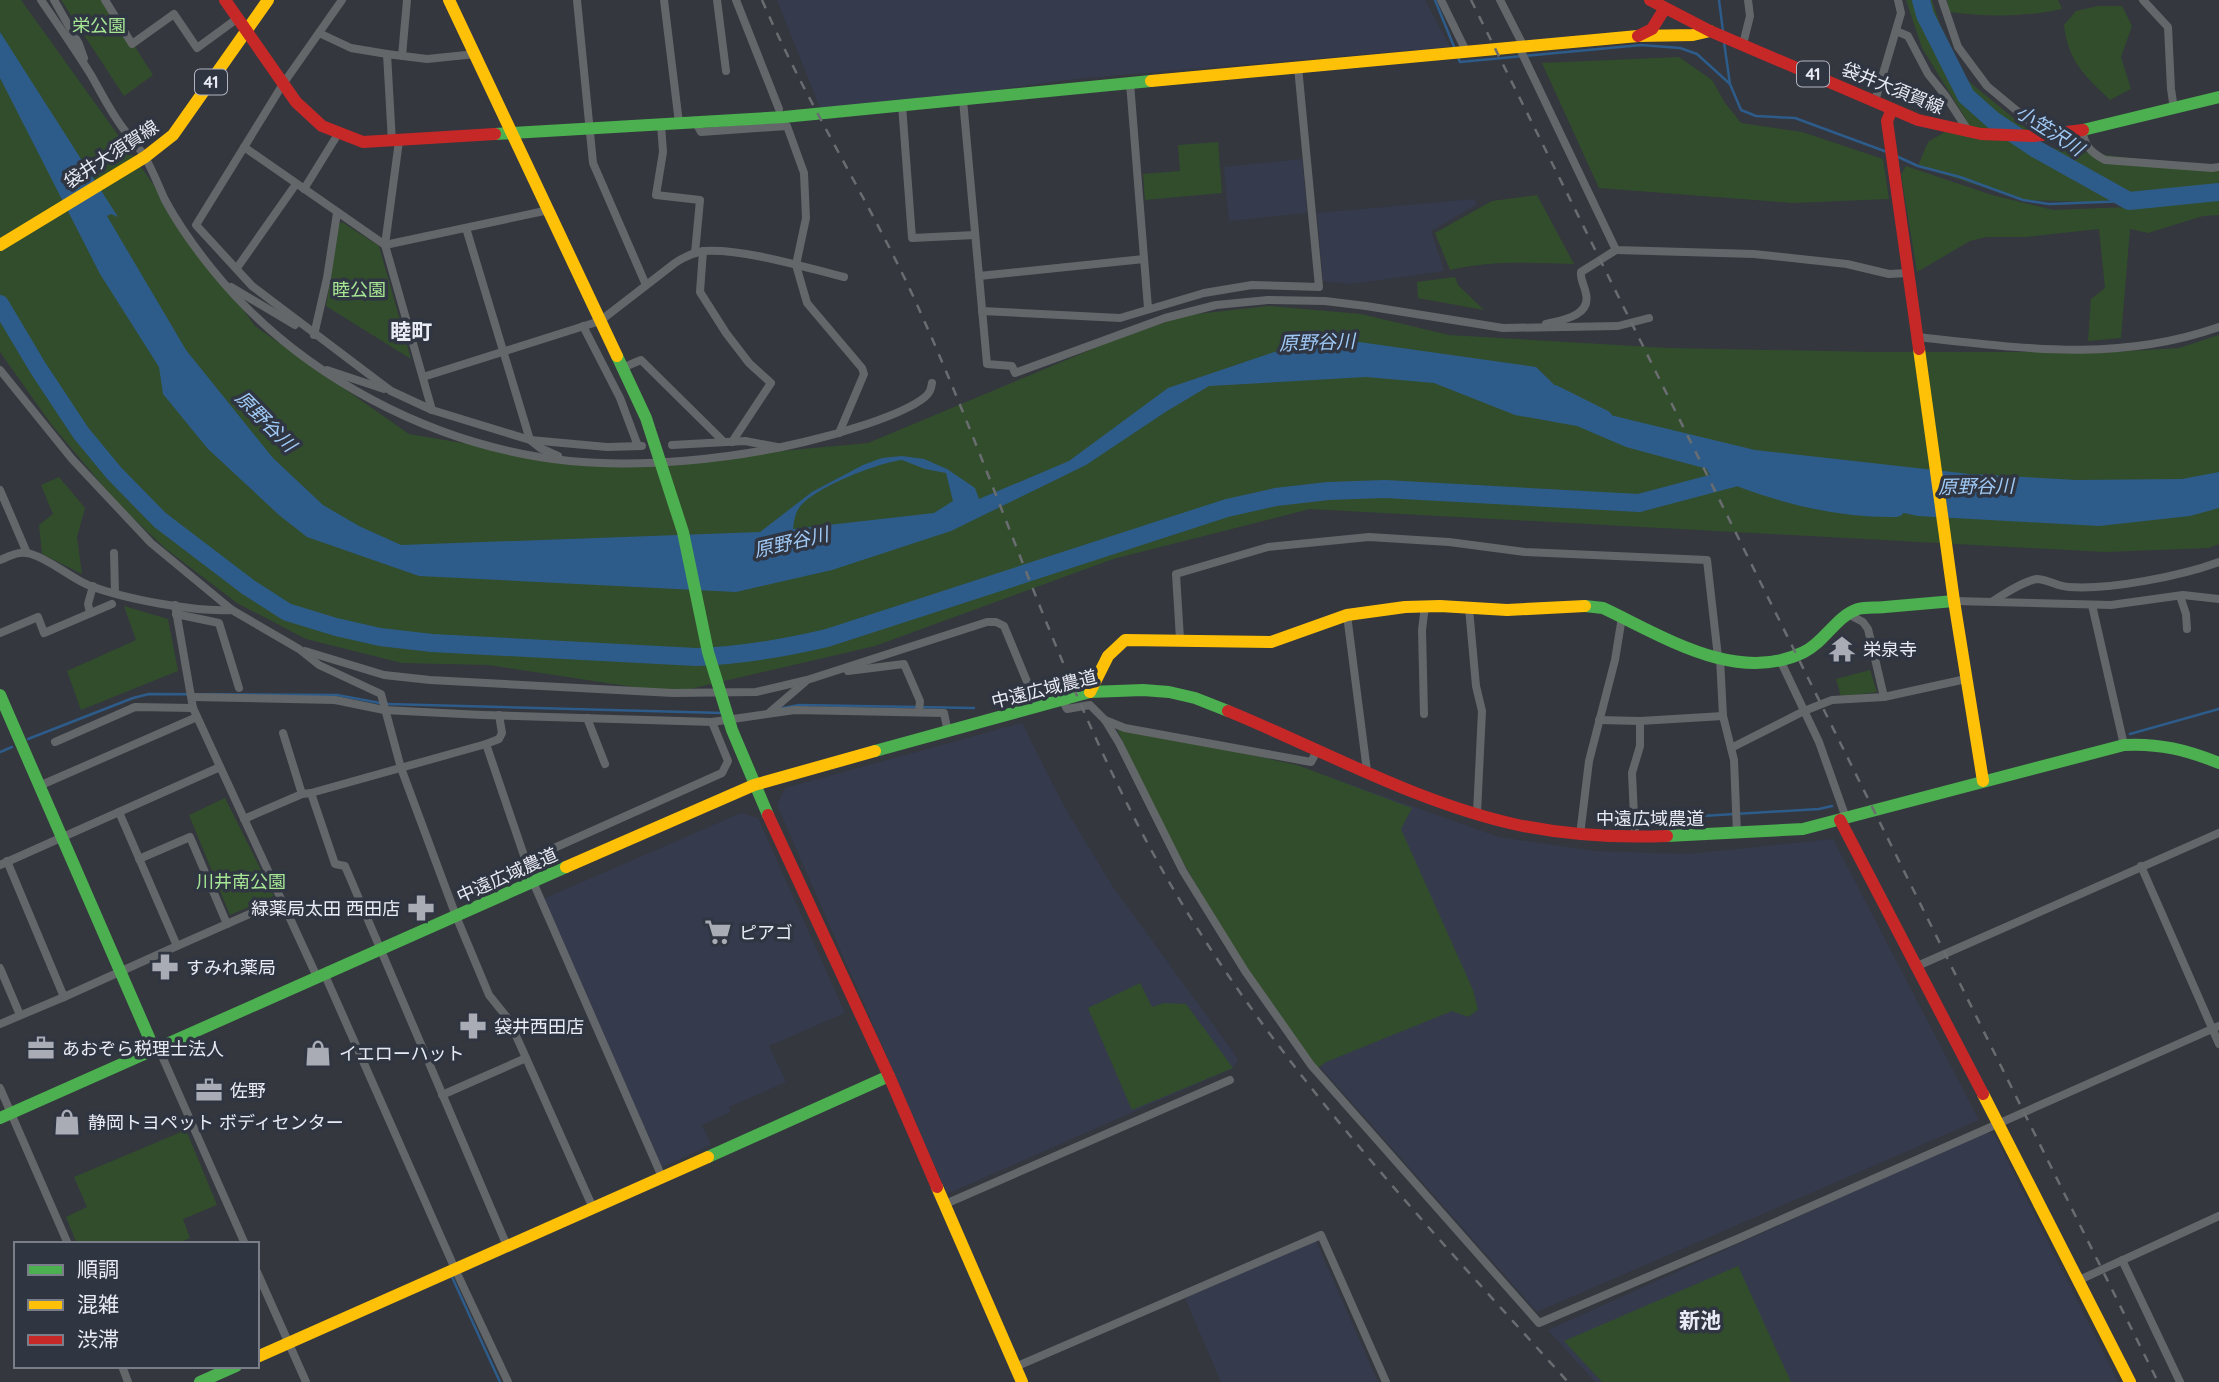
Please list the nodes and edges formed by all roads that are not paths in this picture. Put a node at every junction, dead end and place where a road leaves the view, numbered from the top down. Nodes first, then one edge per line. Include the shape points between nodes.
1 (41, 0) edge
2 (54, 0) edge
3 (105, 0) edge
4 (225, 0) edge
5 (268, 0) edge
6 (342, 0) edge
7 (407, 0) edge
8 (449, 0) edge
9 (577, 0) edge
10 (664, 0) edge
11 (717, 0) edge
12 (736, 0) edge
13 (1441, 0) edge
14 (1500, 0) edge
15 (1650, 0) edge
16 (1748, 0) edge
17 (1898, 0) edge
18 (1942, 0) edge
19 (2143, 0) edge
20 (1665, 8) junction
21 (238, 18) junction
22 (247, 30) junction
23 (1710, 31) junction
24 (1896, 31) junction
25 (319, 33) junction
26 (1638, 36) junction
27 (1743, 44) junction
28 (1521, 47) junction
29 (1466, 51) junction
30 (387, 54) junction
31 (476, 54) junction
32 (402, 56) junction
33 (1298, 67) junction
34 (89, 71) junction
35 (726, 71) dead end
36 (1130, 83) junction
37 (283, 84) junction
38 (2219, 97) edge
39 (963, 100) junction
40 (1875, 101) junction
41 (902, 105) junction
42 (779, 109) dead end
43 (1892, 109) junction
44 (2174, 109) junction
45 (679, 123) junction
46 (696, 123) junction
47 (662, 124) junction
48 (591, 128) junction
49 (2082, 130) junction
50 (1975, 133) junction
51 (338, 134) junction
52 (513, 134) junction
53 (2040, 136) junction
54 (396, 141) junction
55 (244, 147) junction
56 (145, 156) junction
57 (2219, 167) edge
58 (300, 187) junction
59 (549, 210) junction
60 (337, 213) junction
61 (466, 228) junction
62 (975, 235) junction
63 (0, 245) edge
64 (385, 245) junction
65 (1616, 250) junction
66 (699, 252) junction
67 (1144, 259) junction
68 (796, 265) junction
69 (237, 268) junction
70 (1908, 273) junction
71 (979, 276) junction
72 (844, 277) dead end
73 (224, 283) junction
74 (646, 285) junction
75 (1148, 308) junction
76 (982, 311) junction
77 (1649, 318) dead end
78 (600, 321) junction
79 (583, 326) junction
80 (2219, 327) edge
81 (1529, 328) junction
82 (314, 335) junction
83 (1917, 341) junction
84 (503, 351) junction
85 (314, 366) junction
86 (622, 368) junction
87 (0, 370) edge
88 (423, 377) junction
89 (932, 383) dead end
90 (391, 391) junction
91 (432, 410) junction
92 (839, 433) junction
93 (530, 440) junction
94 (728, 442) junction
95 (672, 445) dead end
96 (781, 448) junction
97 (570, 461) junction
98 (661, 462) junction
99 (0, 490) edge
100 (114, 552) dead end
101 (27, 553) junction
102 (0, 560) edge
103 (2219, 562) edge
104 (93, 586) junction
105 (115, 593) junction
106 (2180, 596) junction
107 (2219, 599) edge
108 (1954, 601) junction
109 (1992, 602) junction
110 (112, 604) dead end
111 (2092, 605) junction
112 (1425, 606) junction
113 (1469, 608) junction
114 (176, 610) junction
115 (232, 610) junction
116 (90, 613) junction
117 (1848, 614) junction
118 (1347, 615) junction
119 (1622, 617) junction
120 (2187, 629) dead end
121 (0, 633) edge
122 (1180, 639) junction
123 (299, 649) junction
124 (1719, 658) junction
125 (1781, 662) junction
126 (828, 673) junction
127 (1966, 679) junction
128 (807, 680) junction
129 (239, 688) dead end
130 (1090, 692) junction
131 (0, 695) edge
132 (191, 697) junction
133 (1884, 697) junction
134 (1063, 701) junction
135 (193, 708) junction
136 (1038, 708) junction
137 (384, 710) junction
138 (1804, 711) junction
139 (919, 712) junction
140 (768, 714) junction
141 (1424, 714) dead end
142 (499, 715) junction
143 (1723, 716) junction
144 (197, 717) junction
145 (587, 718) junction
146 (1105, 720) junction
147 (1599, 720) junction
148 (1640, 721) junction
149 (712, 722) junction
150 (948, 732) junction
151 (283, 733) dead end
152 (55, 743) dead end
153 (486, 744) junction
154 (2124, 745) junction
155 (1731, 748) junction
156 (1318, 749) junction
157 (2219, 763) edge
158 (605, 764) dead end
159 (220, 767) junction
160 (401, 768) junction
161 (1367, 771) junction
162 (1983, 781) junction
163 (754, 785) junction
164 (38, 786) junction
165 (306, 794) junction
166 (119, 813) junction
167 (1477, 813) junction
168 (244, 819) junction
169 (1843, 819) junction
170 (2219, 833) edge
171 (1737, 834) junction
172 (1580, 835) junction
173 (1635, 838) junction
174 (61, 839) junction
175 (139, 859) junction
176 (526, 861) junction
177 (4, 863) edge
178 (2141, 866) junction
179 (533, 883) junction
180 (281, 900) junction
181 (456, 916) junction
182 (227, 924) junction
183 (177, 946) junction
184 (380, 949) junction
185 (1915, 967) junction
186 (0, 968) edge
187 (120, 972) junction
188 (321, 975) junction
189 (64, 997) junction
190 (20, 1015) junction
191 (0, 1024) edge
192 (2216, 1027) edge
193 (2219, 1044) edge
194 (156, 1048) junction
195 (526, 1058) junction
196 (889, 1076) junction
197 (1230, 1080) dead end
198 (0, 1088) edge
199 (442, 1095) junction
200 (6, 1116) edge
201 (2000, 1124) junction
202 (662, 1177) junction
203 (943, 1205) junction
204 (593, 1208) junction
205 (2219, 1216) edge
206 (67, 1242) edge
207 (244, 1242) edge
208 (507, 1246) junction
209 (2122, 1260) junction
210 (455, 1269) junction
211 (259, 1276) edge
212 (2077, 1281) junction
213 (267, 1293) junction
214 (259, 1297) edge
215 (289, 1343) junction
216 (259, 1356) edge
217 (1015, 1367) junction
218 (213, 1371) edge
219 (200, 1382) edge
220 (306, 1382) edge
221 (508, 1382) edge
222 (1022, 1382) edge
223 (1386, 1382) edge
224 (2130, 1382) edge
225 (2180, 1382) edge

1 - 34 street
2 - 34 street
3 - 21 street via 132,44 174,14 197,48
4 - 21 street
5 - 22 street, 袋井大須賀線 / 41
6 - 25 street
7 - 32 street
8 - 31 street
9 - 48 street
10 - 45 street
11 - 35 street
12 - 42 street
13 - 29 street
14 - 28 street
15 - 20 street, 袋井大須賀線 / 41
16 - 27 street via 1750,16
17 - 24 street via 1901,13
18 - 53 street via 1958,47 1987,86
19 - 44 street via 2168,27
20 - 23 street, 袋井大須賀線 / 41
20 - 26 street via 1652,29
21 - 22 street
22 - 37 street
22 - 56 street, 袋井大須賀線 / 41 via 173,135
23 - 26 street
23 - 27 street, 袋井大須賀線 / 41
24 - 40 street
24 - 50 street via 1908,36 1928,74
25 - 30 street via 351,48
25 - 37 street
26 - 28 street
27 - 40 street, 袋井大須賀線 / 41
28 - 29 street
28 - 65 street
29 - 33 street
30 - 32 street
30 - 54 street
31 - 32 street via 427,59
31 - 52 street
33 - 36 street
33 - 75 street via 1318,287 1252,285
34 - 56 street via 126,134
36 - 39 street
36 - 67 street
37 - 51 street via 305,112
37 - 55 street
38 - 44 street, 袋井大須賀線 / 41
39 - 41 street
39 - 62 street
40 - 43 street, 袋井大須賀線 / 41
41 - 46 street
41 - 62 street via 912,238
43 - 50 street, 袋井大須賀線 / 41
43 - 70 street via 1887,121
44 - 49 street, 袋井大須賀線 / 41
45 - 46 street
45 - 47 street
46 - 68 street via 701,132 787,126 804,173 806,218
47 - 48 street
47 - 66 street via 656,195 700,200
48 - 52 street
48 - 74 street via 596,174
49 - 53 street, 袋井大須賀線 / 41
49 - 57 street via 2085,146 2105,160
50 - 53 street, 袋井大須賀線 / 41
51 - 54 street via 363,142
51 - 58 street
52 - 54 street
52 - 59 street
54 - 64 street
55 - 58 street
55 - 69 street via 196,225
56 - 63 street, 袋井大須賀線 / 41
56 - 73 street via 185,233
58 - 60 street
58 - 69 street
59 - 61 street
59 - 78 street
60 - 64 street
60 - 82 street
61 - 64 street
61 - 84 street
62 - 71 street
64 - 88 street
65 - 70 street via 1754,254
65 - 81 street via 1581,272 1587,305 1583,312
66 - 68 street
66 - 74 street
66 - 94 street via 700,292 749,363 771,383
67 - 71 street
67 - 75 street
68 - 72 street
68 - 92 street via 807,303 864,374
69 - 82 street via 252,286
70 - 83 street
71 - 76 street
73 - 82 street
73 - 85 street
74 - 78 street
75 - 76 street via 1120,318
76 - 81 street via 987,364 1012,366 1016,373 1166,318 1216,305 1268,300 1325,301
77 - 81 street via 1618,326
78 - 79 street
78 - 86 street
79 - 84 street
79 - 93 street via 640,446
80 - 83 street via 2132,348 2059,351
82 - 90 street
83 - 108 street
84 - 88 street
84 - 93 street
85 - 90 street
85 - 97 street via 410,418 504,449
86 - 94 street via 641,360
86 - 98 street
87 - 115 street via 72,459 151,543
88 - 91 street
89 - 92 street via 925,397 908,407
90 - 91 street
91 - 93 street
92 - 96 street
93 - 97 street
94 - 95 street
94 - 96 street
96 - 98 street
97 - 98 street
98 - 163 street via 683,532 708,652
99 - 101 street
100 - 105 street
101 - 102 street
101 - 104 street
103 - 109 street via 2172,576 2116,584 2068,587 2037,579
104 - 105 street
104 - 116 street
105 - 114 street
106 - 107 street
106 - 111 street
106 - 120 street
108 - 109 street
108 - 117 street via 1871,606
108 - 127 street
109 - 111 street
110 - 116 street
111 - 154 street
112 - 113 street
112 - 118 street
112 - 141 street
113 - 119 street via 1594,606
113 - 167 street via 1482,711
114 - 115 street
114 - 129 street via 219,623
114 - 132 street
115 - 123 street
116 - 121 street via 44,632 38,617
117 - 125 street via 1807,651
117 - 133 street via 1868,629
118 - 122 street via 1271,642
118 - 161 street
119 - 124 street
119 - 147 street
122 - 124 street via 1176,574 1268,547 1369,537 1525,552 1707,560
122 - 130 street via 1133,639 1116,644
123 - 128 street via 384,676 430,680 673,693 756,692
123 - 137 street via 319,665 381,694
124 - 125 street
124 - 143 street
125 - 138 street
126 - 128 street
126 - 136 street via 996,622 1004,626
126 - 139 street via 904,664
127 - 133 street
127 - 162 street
128 - 140 street
130 - 134 street, 中遠広域農道
130 - 156 street, 中遠広域農道 via 1176,692
131 - 164 street
132 - 135 street
132 - 137 street via 335,700
133 - 138 street via 1832,700
134 - 136 street, 中遠広域農道
134 - 146 street via 1067,709 1090,705
135 - 144 street
135 - 152 street via 135,707
136 - 150 street, 中遠広域農道
137 - 142 street
137 - 160 street
138 - 155 street
138 - 169 street via 1819,742
139 - 140 street via 795,710
139 - 150 street via 944,713
140 - 149 street
142 - 145 street
142 - 153 street via 502,733
143 - 148 street
143 - 155 street
144 - 159 street
144 - 164 street
145 - 149 street
145 - 158 street
146 - 156 street via 1311,762
146 - 201 street via 1184,871 1245,971 1311,1065 1539,1323
147 - 148 street
147 - 172 street
148 - 173 street via 1640,746 1632,773
149 - 176 street via 728,761 722,773
150 - 163 street, 中遠広域農道
151 - 165 street
153 - 160 street
153 - 176 street
154 - 157 street, 中遠広域農道 via 2164,744
154 - 162 street, 中遠広域農道
155 - 171 street
156 - 161 street, 中遠広域農道
159 - 166 street
159 - 168 street
160 - 165 street
160 - 181 street
161 - 167 street, 中遠広域農道
162 - 169 street, 中遠広域農道
163 - 179 street, 中遠広域農道
163 - 196 street
164 - 174 street
165 - 168 street
165 - 184 street via 335,864 345,866
166 - 174 street
166 - 175 street
167 - 172 street, 中遠広域農道
168 - 180 street
169 - 171 street, 中遠広域農道 via 1779,832
169 - 185 street
170 - 178 street
171 - 173 street, 中遠広域農道
172 - 173 street, 中遠広域農道
174 - 177 street
174 - 187 street
175 - 182 street via 190,837
175 - 183 street
176 - 179 street
177 - 189 street
178 - 185 street
178 - 192 street
179 - 181 street, 中遠広域農道
179 - 202 street
180 - 182 street
180 - 188 street
181 - 184 street, 中遠広域農道
181 - 195 street via 489,995 509,1020
182 - 183 street
183 - 187 street
184 - 188 street, 中遠広域農道
184 - 199 street
185 - 201 street
186 - 190 street
187 - 189 street
187 - 194 street
188 - 194 street, 中遠広域農道
188 - 210 street
189 - 190 street
190 - 191 street
192 - 193 street
192 - 201 street
194 - 200 street, 中遠広域農道
194 - 207 street
195 - 199 street
195 - 204 street
196 - 202 street
196 - 203 street
197 - 203 street
198 - 200 street
199 - 208 street
200 - 206 street
201 - 212 street
202 - 204 street
203 - 217 street
204 - 208 street
205 - 209 street
208 - 210 street
209 - 212 street
209 - 225 street
210 - 215 street
210 - 221 street
211 - 213 street
212 - 224 street
213 - 214 street
213 - 215 street
215 - 216 street
215 - 220 street
217 - 222 street
217 - 223 street via 1321,1235
218 - 219 street

